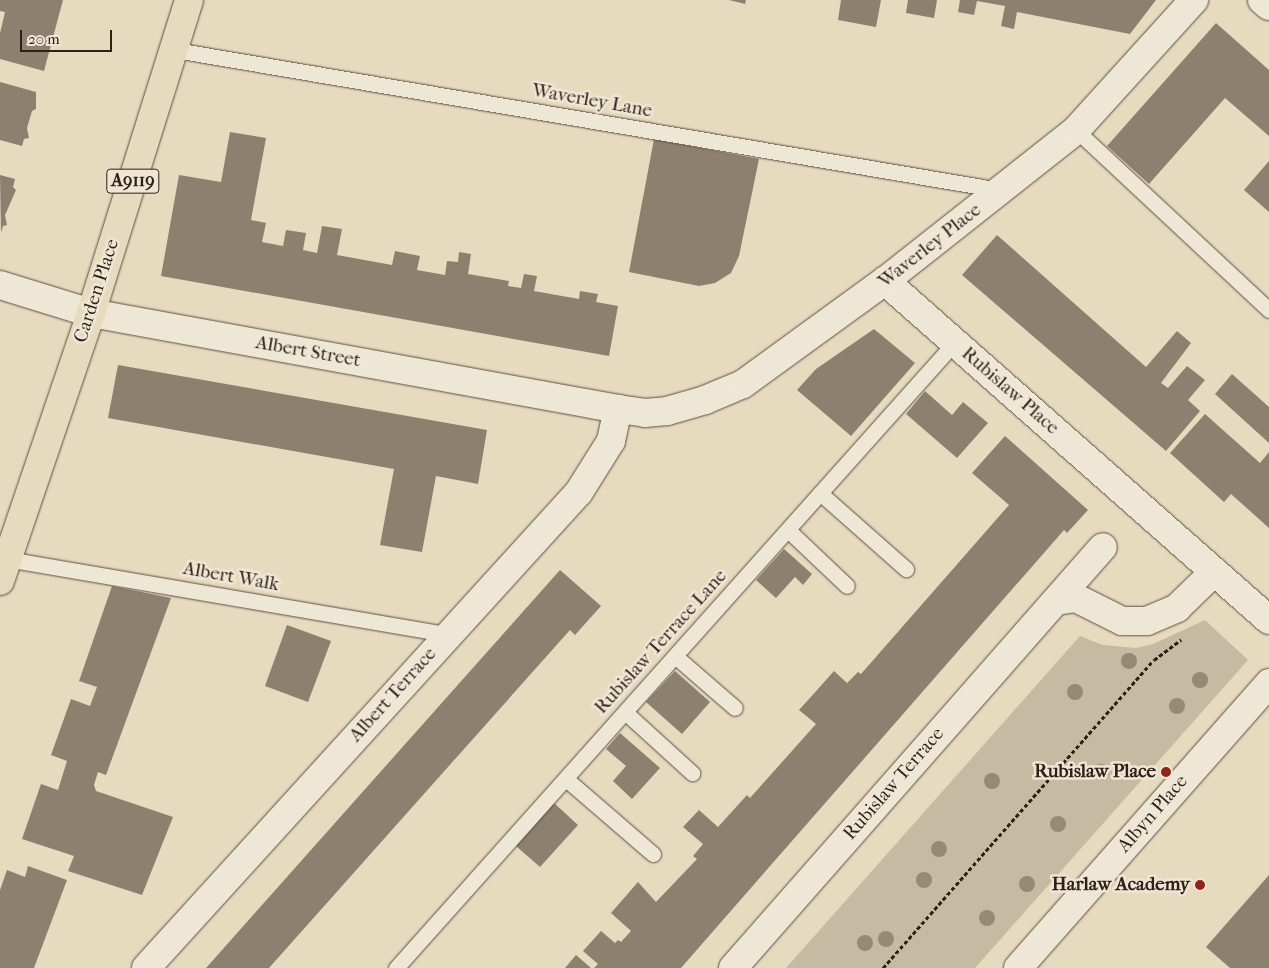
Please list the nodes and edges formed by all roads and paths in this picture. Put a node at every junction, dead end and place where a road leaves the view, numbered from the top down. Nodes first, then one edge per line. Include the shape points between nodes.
1 (189, 0) edge
2 (1194, 0) edge
3 (1262, 0) edge
4 (1269, 6) edge
5 (176, 50) junction
6 (1076, 130) junction
7 (1001, 191) junction
8 (885, 281) junction
9 (0, 285) edge
10 (1266, 303) edge
11 (91, 312) junction
12 (955, 342) junction
13 (618, 409) junction
14 (820, 494) junction
15 (788, 530) junction
16 (1103, 547) dead end
17 (906, 569) dead end
18 (4, 570) edge
19 (1214, 572) junction
20 (847, 586) dead end
21 (1056, 601) junction
22 (1269, 620) edge
23 (448, 634) junction
24 (1182, 639) dead end
25 (675, 656) junction
26 (1269, 683) edge
27 (734, 708) dead end
28 (625, 712) junction
29 (692, 773) dead end
30 (566, 779) junction
31 (652, 854) dead end
32 (146, 968) edge
33 (396, 968) edge
34 (733, 968) edge
35 (883, 968) edge
36 (1018, 968) edge

1 - 5 main road, Carden Place / A9119
2 - 6 street, Waverley Place
3 - 4 street
5 - 7 lane, Waverley Lane
5 - 11 main road, Carden Place / A9119
6 - 7 street, Waverley Place
6 - 10 lane
7 - 8 street, Waverley Place
8 - 12 street, Rubislaw Place
8 - 13 street, Waverley Place via 743,384 667,411 645,413
9 - 11 street, Albert Street
11 - 13 street, Albert Street
11 - 18 main road, Carden Place / A9119
12 - 14 lane, Rubislaw Terrace Lane
12 - 19 street, Rubislaw Place
13 - 23 street, Albert Terrace via 612,441 579,492
14 - 15 lane, Rubislaw Terrace Lane
14 - 17 lane
15 - 20 lane
15 - 25 lane, Rubislaw Terrace Lane
16 - 21 street, Rubislaw Terrace
18 - 23 lane, Albert Walk
19 - 21 street via 1177,608 1147,621 1122,622 1076,598
19 - 22 street, Rubislaw Place
21 - 34 street, Rubislaw Terrace
23 - 32 street, Albert Terrace
24 - 35 path via 1154,660
25 - 27 lane
25 - 28 lane, Rubislaw Terrace Lane
26 - 36 street, Albyn Place
28 - 29 lane
28 - 30 lane, Rubislaw Terrace Lane
30 - 31 lane
30 - 33 lane, Rubislaw Terrace Lane

